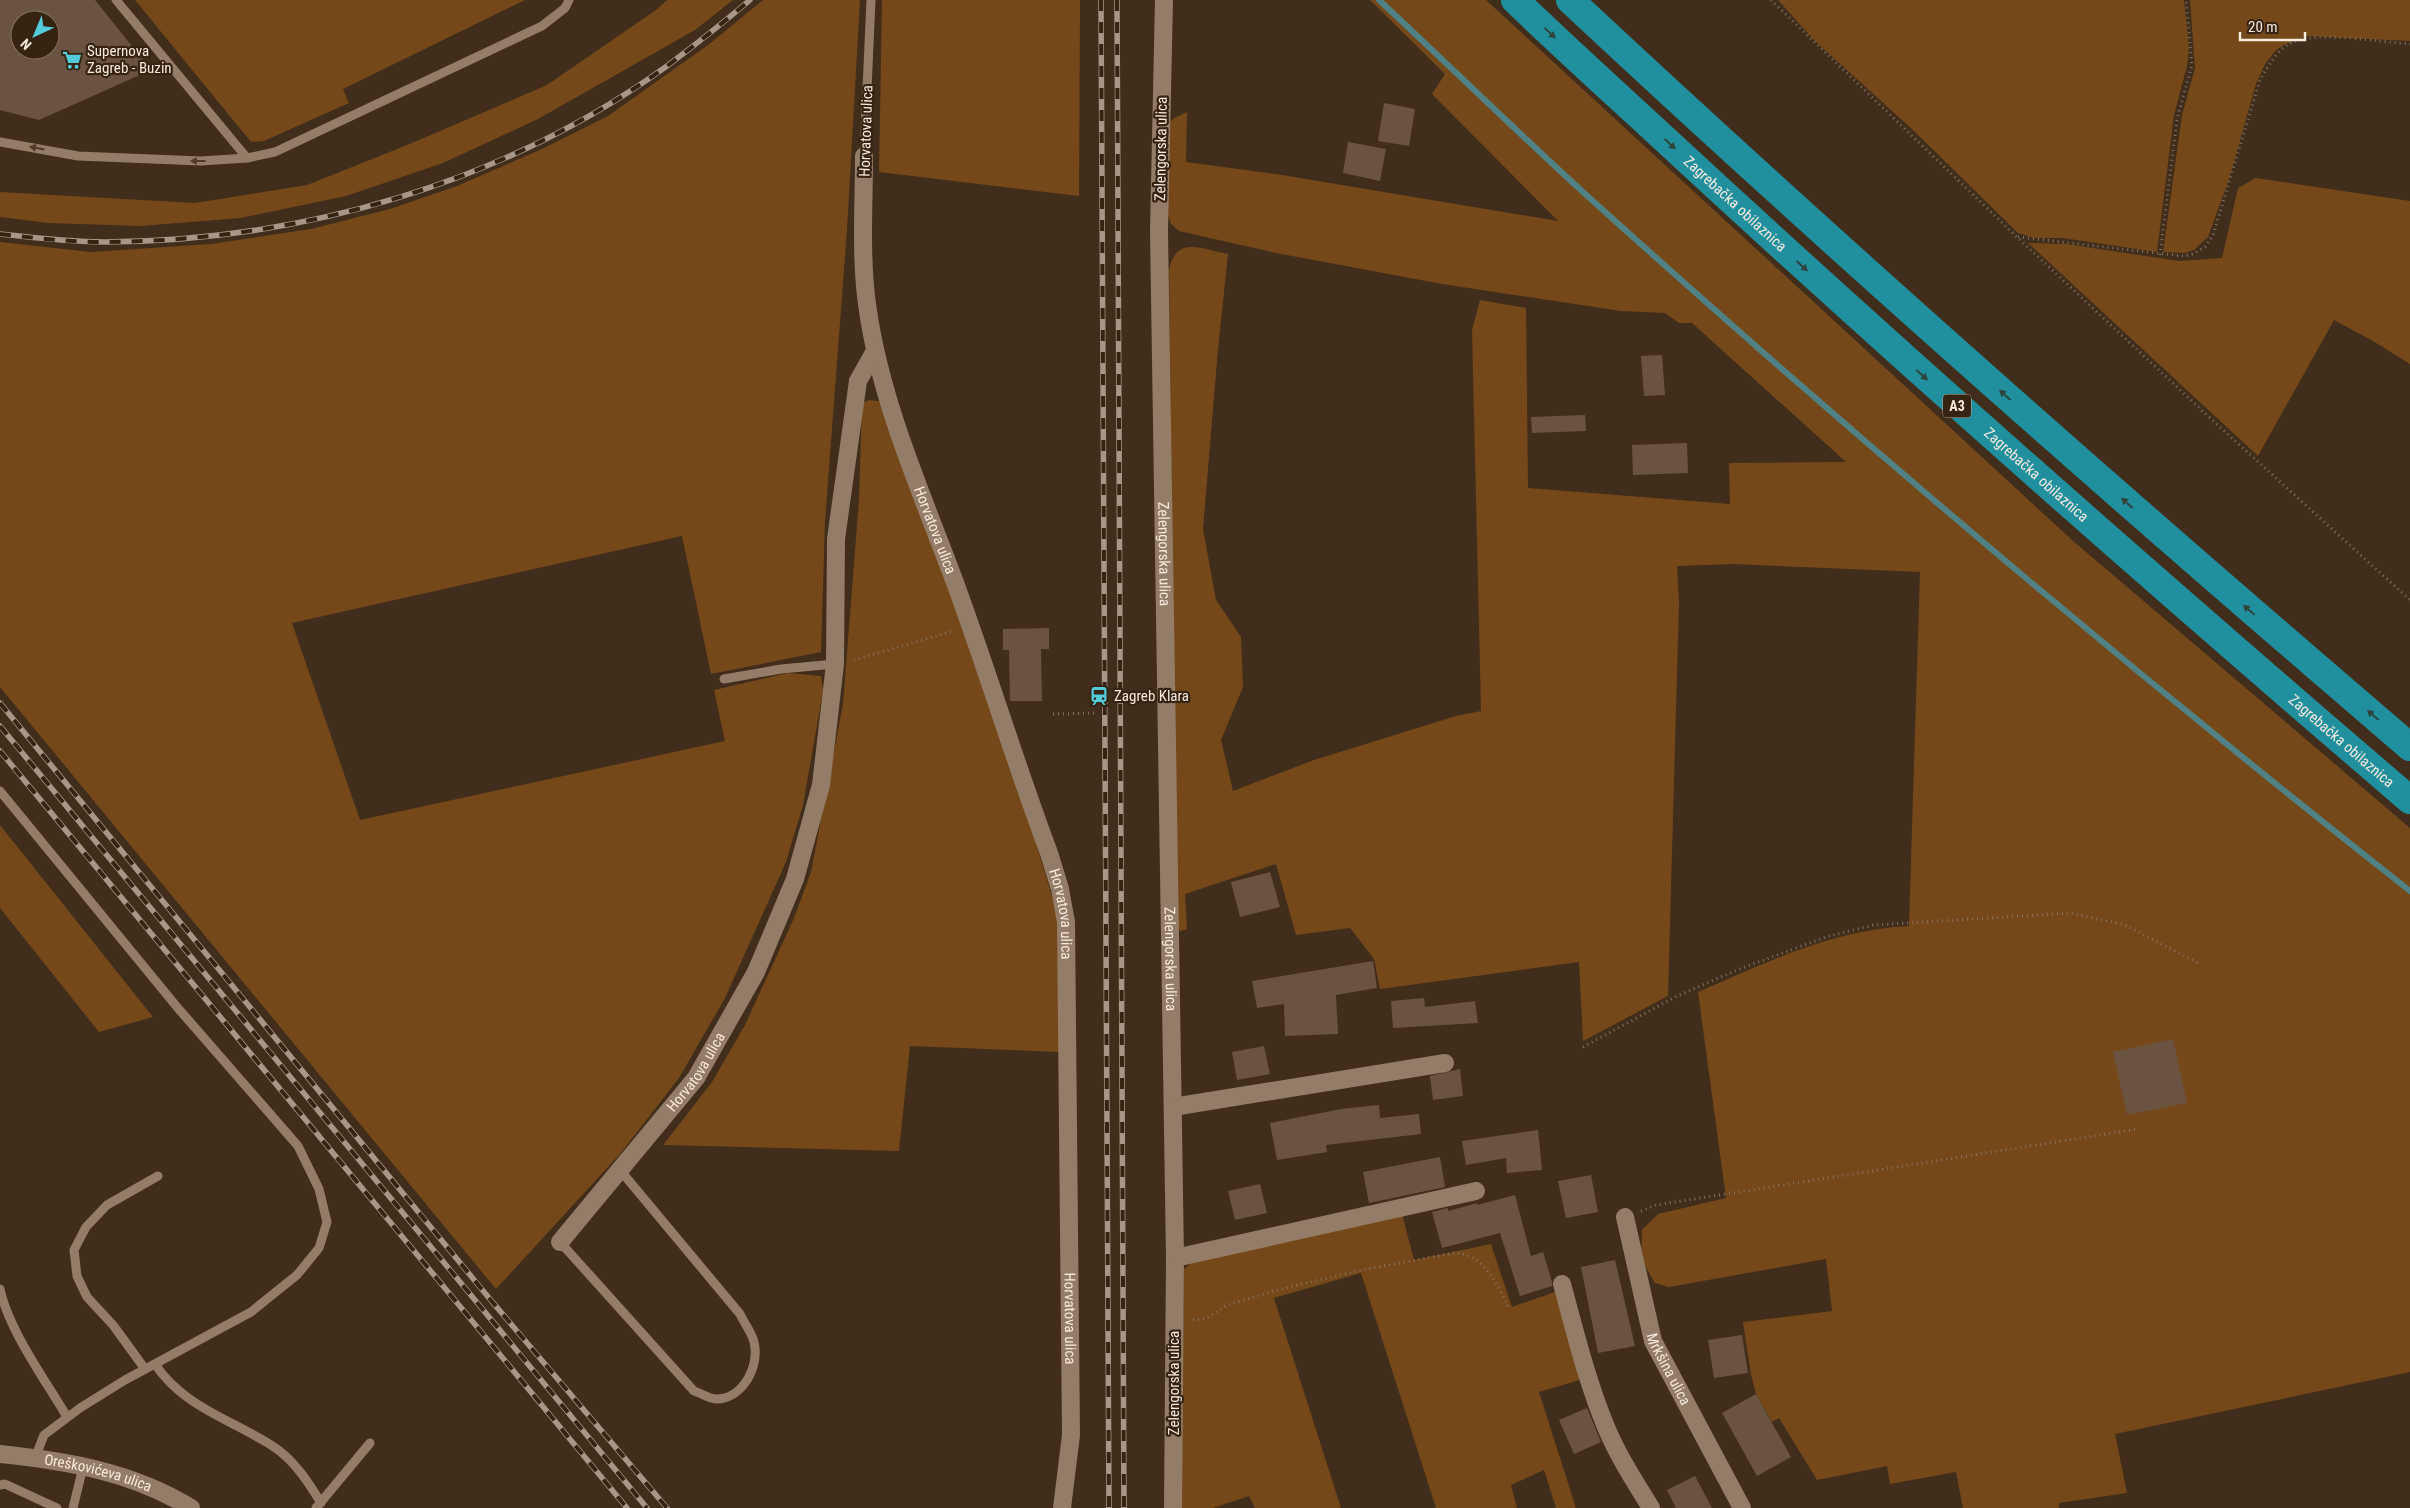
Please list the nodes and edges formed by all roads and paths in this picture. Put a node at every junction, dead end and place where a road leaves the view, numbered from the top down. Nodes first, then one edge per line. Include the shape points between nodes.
1 (116, 0) edge
2 (569, 0) edge
3 (871, 0) edge
4 (1164, 0) edge
5 (1515, 0) edge
6 (1570, 0) edge
7 (1772, 0) edge
8 (2186, 0) edge
9 (2410, 44) edge
10 (0, 142) edge
11 (864, 156) joint
12 (247, 158) junction
13 (2017, 237) junction
14 (2160, 255) junction
15 (875, 351) junction
16 (2410, 600) edge
17 (971, 626) junction
18 (835, 664) junction
19 (724, 679) dead end
20 (1097, 712) dead end
21 (1052, 714) dead end
22 (2410, 747) edge
23 (0, 790) edge
24 (2410, 800) edge
25 (2200, 964) dead end
26 (1583, 1047) dead end
27 (1445, 1063) dead end
28 (1173, 1107) junction
29 (2138, 1129) dead end
30 (620, 1170) junction
31 (158, 1176) dead end
32 (1476, 1191) dead end
33 (1624, 1217) joint
34 (560, 1242) joint
35 (1175, 1258) junction
36 (1562, 1284) dead end
37 (0, 1289) edge
38 (1508, 1306) dead end
39 (1174, 1322) junction
40 (155, 1364) junction
41 (145, 1369) junction
42 (67, 1417) junction
43 (370, 1443) dead end
44 (0, 1454) edge
45 (35, 1458) junction
46 (83, 1467) junction
47 (0, 1485) edge
48 (319, 1505) edge
49 (57, 1508) edge
50 (72, 1508) edge
51 (191, 1508) edge
52 (1062, 1508) edge
53 (1174, 1508) edge
54 (1650, 1508) edge
55 (1742, 1508) edge

1 - 12 lane
2 - 12 lane via 565,8 542,26 275,152
3 - 11 lane, Horvatova ulica
4 - 28 street, Zelengorska ulica via 1159,231
5 -> 24 highway, Zagrebačka obilaznica / A3 via 1973,420
22 -> 6 highway, A3 via 2175,546 1834,244
7 - 13 path
8 - 14 path via 2192,65 2177,119
9 - 14 path via 2323,38 2292,43 2278,54 2260,80 2214,235 2205,247 2193,254
12 -> 10 lane via 200,161 78,156
11 - 15 street, Horvatova ulica via 863,241 868,310
13 - 14 path
13 - 16 path
15 - 17 street, Horvatova ulica via 895,419
15 - 18 street, Horvatova ulica via 858,381 836,538
17 - 18 path
17 - 52 street, Horvatova ulica via 1049,853 1066,922 1070,1435
18 - 19 lane
18 - 30 street, Horvatova ulica via 821,785 795,879 760,963 696,1078
20 - 21 path
23 - 40 lane via 177,1007 298,1146 319,1189 328,1222 319,1248 297,1275 251,1312
25 - 26 path via 2125,925 2071,913 1873,925 1826,937 1737,970 1677,996
27 - 28 street
28 - 35 street, Zelengorska ulica
29 - 33 path via 1656,1205
30 - 34 street, Horvatova ulica
30 - 34 lane via 740,1314 754,1342 755,1365 744,1385 728,1397 715,1399 694,1391
31 - 41 lane via 107,1205 86,1227 74,1250 77,1276 87,1297
32 - 35 street
33 - 55 street, Mrkšina ulica via 1653,1341
35 - 39 street, Zelengorska ulica
36 - 54 street via 1606,1428
37 - 42 lane via 2,1302
38 - 39 path via 1493,1276 1479,1262 1454,1253 1286,1288 1227,1304 1207,1318
39 - 53 street, Zelengorska ulica
40 - 41 lane
40 - 48 lane via 180,1392 204,1410 274,1448 308,1482
41 - 42 lane
42 - 45 lane via 44,1435
43 - 48 lane
44 - 45 street, Oreškovićeva ulica
45 - 46 street, Oreškovićeva ulica
46 - 50 lane
46 - 51 street, Oreškovićeva ulica via 146,1484
47 - 49 lane via 5,1484

